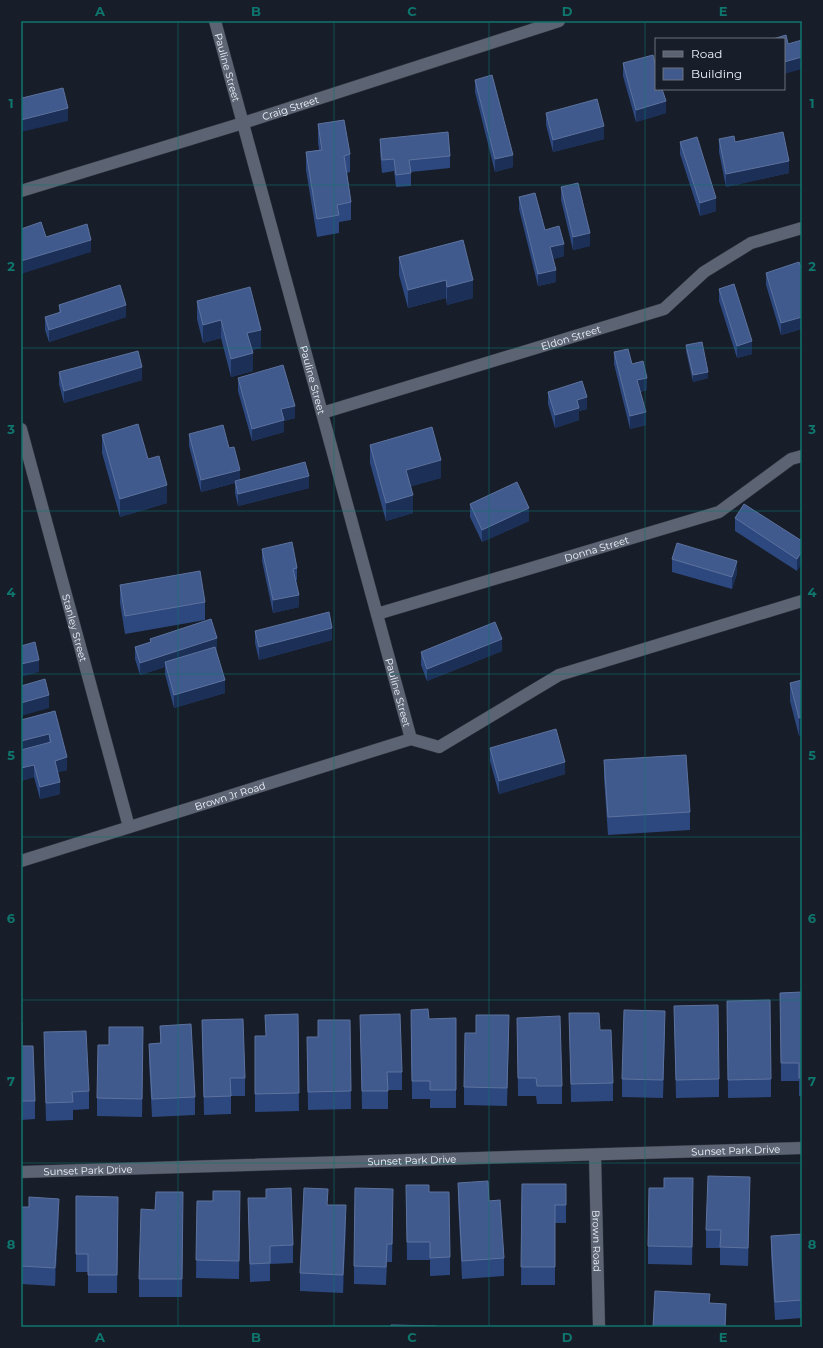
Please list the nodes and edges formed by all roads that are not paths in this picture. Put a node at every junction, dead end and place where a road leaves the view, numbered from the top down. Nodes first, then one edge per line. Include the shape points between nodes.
1 (215, 21) edge
2 (560, 21) edge
3 (243, 123) junction
4 (21, 191) edge
5 (802, 228) edge
6 (322, 413) junction
7 (21, 429) edge
8 (802, 456) edge
9 (802, 601) edge
10 (377, 614) junction
11 (411, 739) junction
12 (129, 827) junction
13 (21, 861) edge
14 (802, 1148) edge
15 (595, 1155) junction
16 (21, 1172) edge
17 (599, 1327) edge

1 - 3 street, Pauline Street
2 - 3 street, Craig Street
3 - 4 street, Craig Street
3 - 6 street, Pauline Street
5 - 6 street, Eldon Street via 751,243 704,272 664,309
6 - 10 street, Pauline Street
7 - 12 street, Stanley Street
8 - 10 street, Donna Street via 791,459 719,512
9 - 11 street via 559,675 439,747
10 - 11 street, Pauline Street
11 - 12 street, Brown Jr Road
12 - 13 street, Brown Jr Road
14 - 15 street, Sunset Park Drive
15 - 16 street, Sunset Park Drive
15 - 17 street, Brown Road

